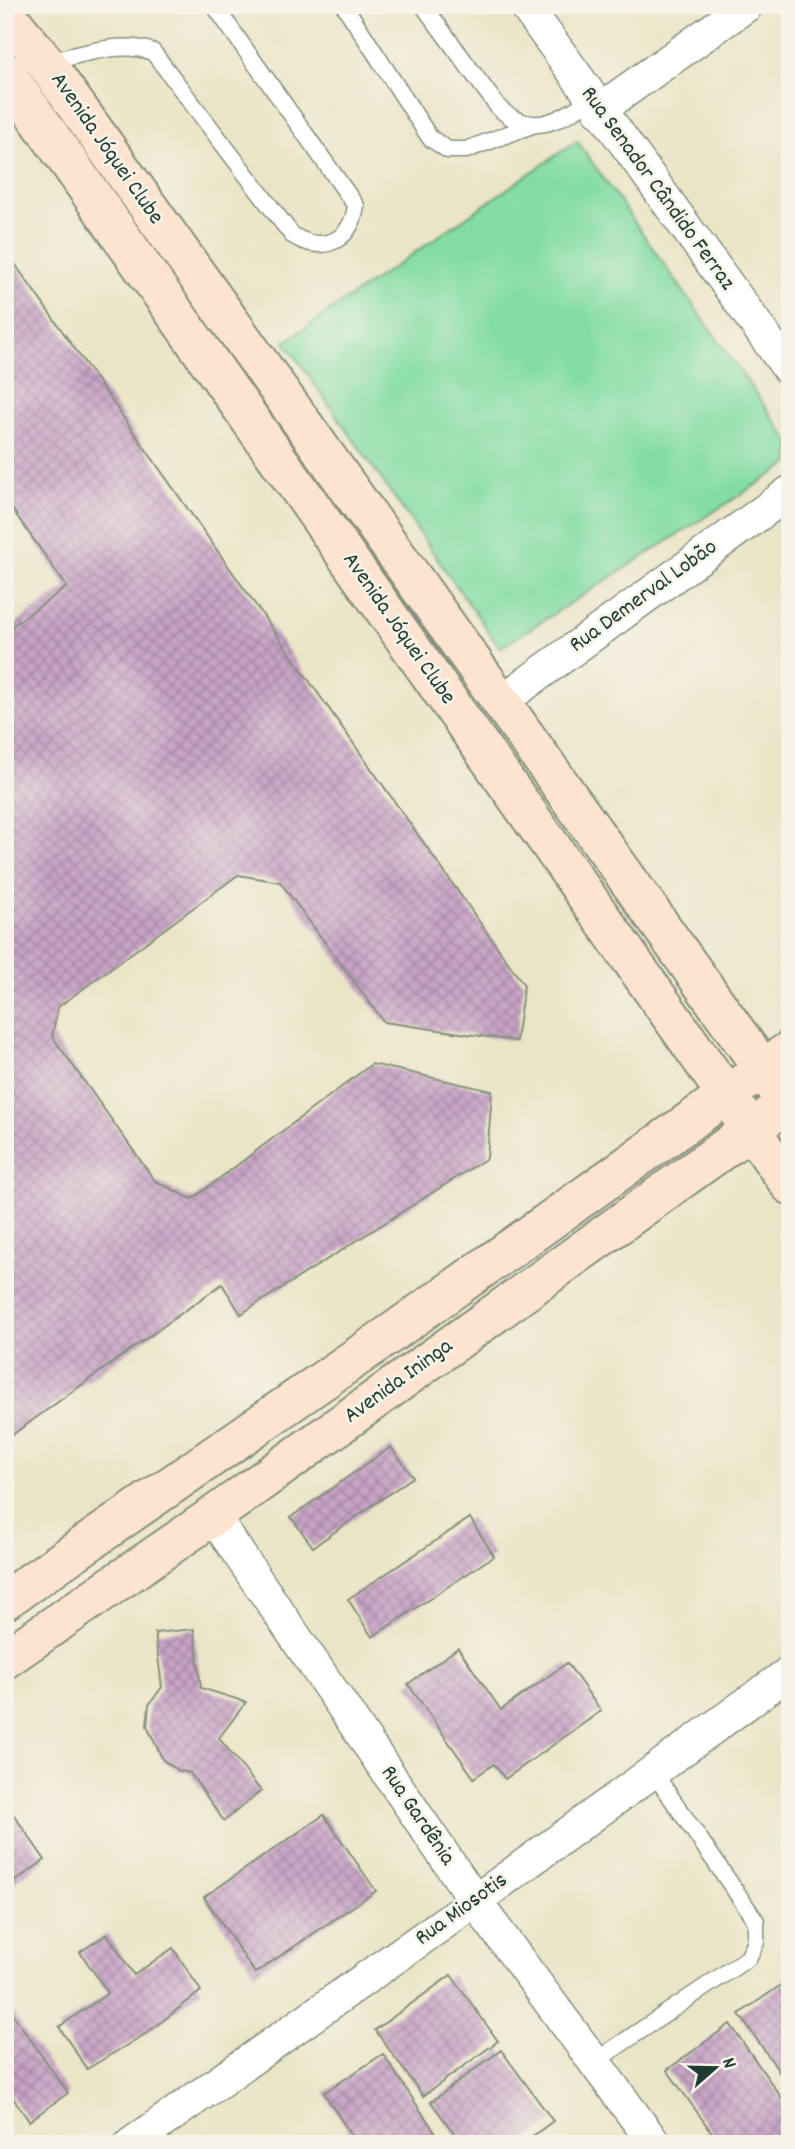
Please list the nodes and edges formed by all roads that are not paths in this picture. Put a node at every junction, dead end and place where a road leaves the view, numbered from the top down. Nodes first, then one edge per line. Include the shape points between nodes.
1 (214, 5) edge
2 (344, 5) edge
3 (423, 5) edge
4 (525, 5) edge
5 (747, 5) edge
6 (5, 13) edge
7 (45, 62) junction
8 (5, 72) edge
9 (595, 104) junction
10 (533, 125) junction
11 (790, 371) edge
12 (790, 492) edge
13 (499, 703) junction
14 (776, 1059) edge
15 (725, 1095) junction
16 (789, 1104) edge
17 (750, 1130) junction
18 (790, 1185) edge
19 (213, 1516) junction
20 (5, 1600) edge
21 (5, 1659) edge
22 (790, 1672) edge
23 (652, 1770) junction
24 (475, 1901) junction
25 (594, 2062) junction
26 (131, 2144) edge
27 (655, 2144) edge

1 - 7 lane via 356,206 354,222 330,243 308,245 292,235 153,52 136,46
2 - 10 lane via 430,138 448,150 466,150
3 - 10 lane via 498,107 512,121
4 - 9 street, Rua Senador Cândido Ferraz
5 - 9 street
6 - 7 main road, Avenida Jóquei Clube
7 - 13 main road, Avenida Jóquei Clube
8 - 15 main road, Avenida Jóquei Clube
9 - 10 lane
9 - 11 street, Rua Senador Cândido Ferraz
12 - 13 street, Rua Demerval Lobão
13 - 14 main road, Avenida Jóquei Clube
14 - 15 main road, Avenida Ininga
14 - 16 main road, Avenida Jóquei Clube
15 - 17 main road, Avenida Jóquei Clube
15 - 20 main road, Avenida Ininga
16 - 17 main road, Avenida Ininga
17 - 18 main road, Avenida Jóquei Clube
17 - 19 main road, Avenida Ininga
19 - 21 main road, Avenida Ininga
19 - 24 street, Rua Gardênia
22 - 23 street, Rua Miosotis
23 - 24 street, Rua Miosotis
23 - 25 lane via 756,1922 757,1942 748,1958
24 - 25 street, Rua Gardênia
24 - 26 street, Rua Miosotis
25 - 27 street, Rua Gardênia

